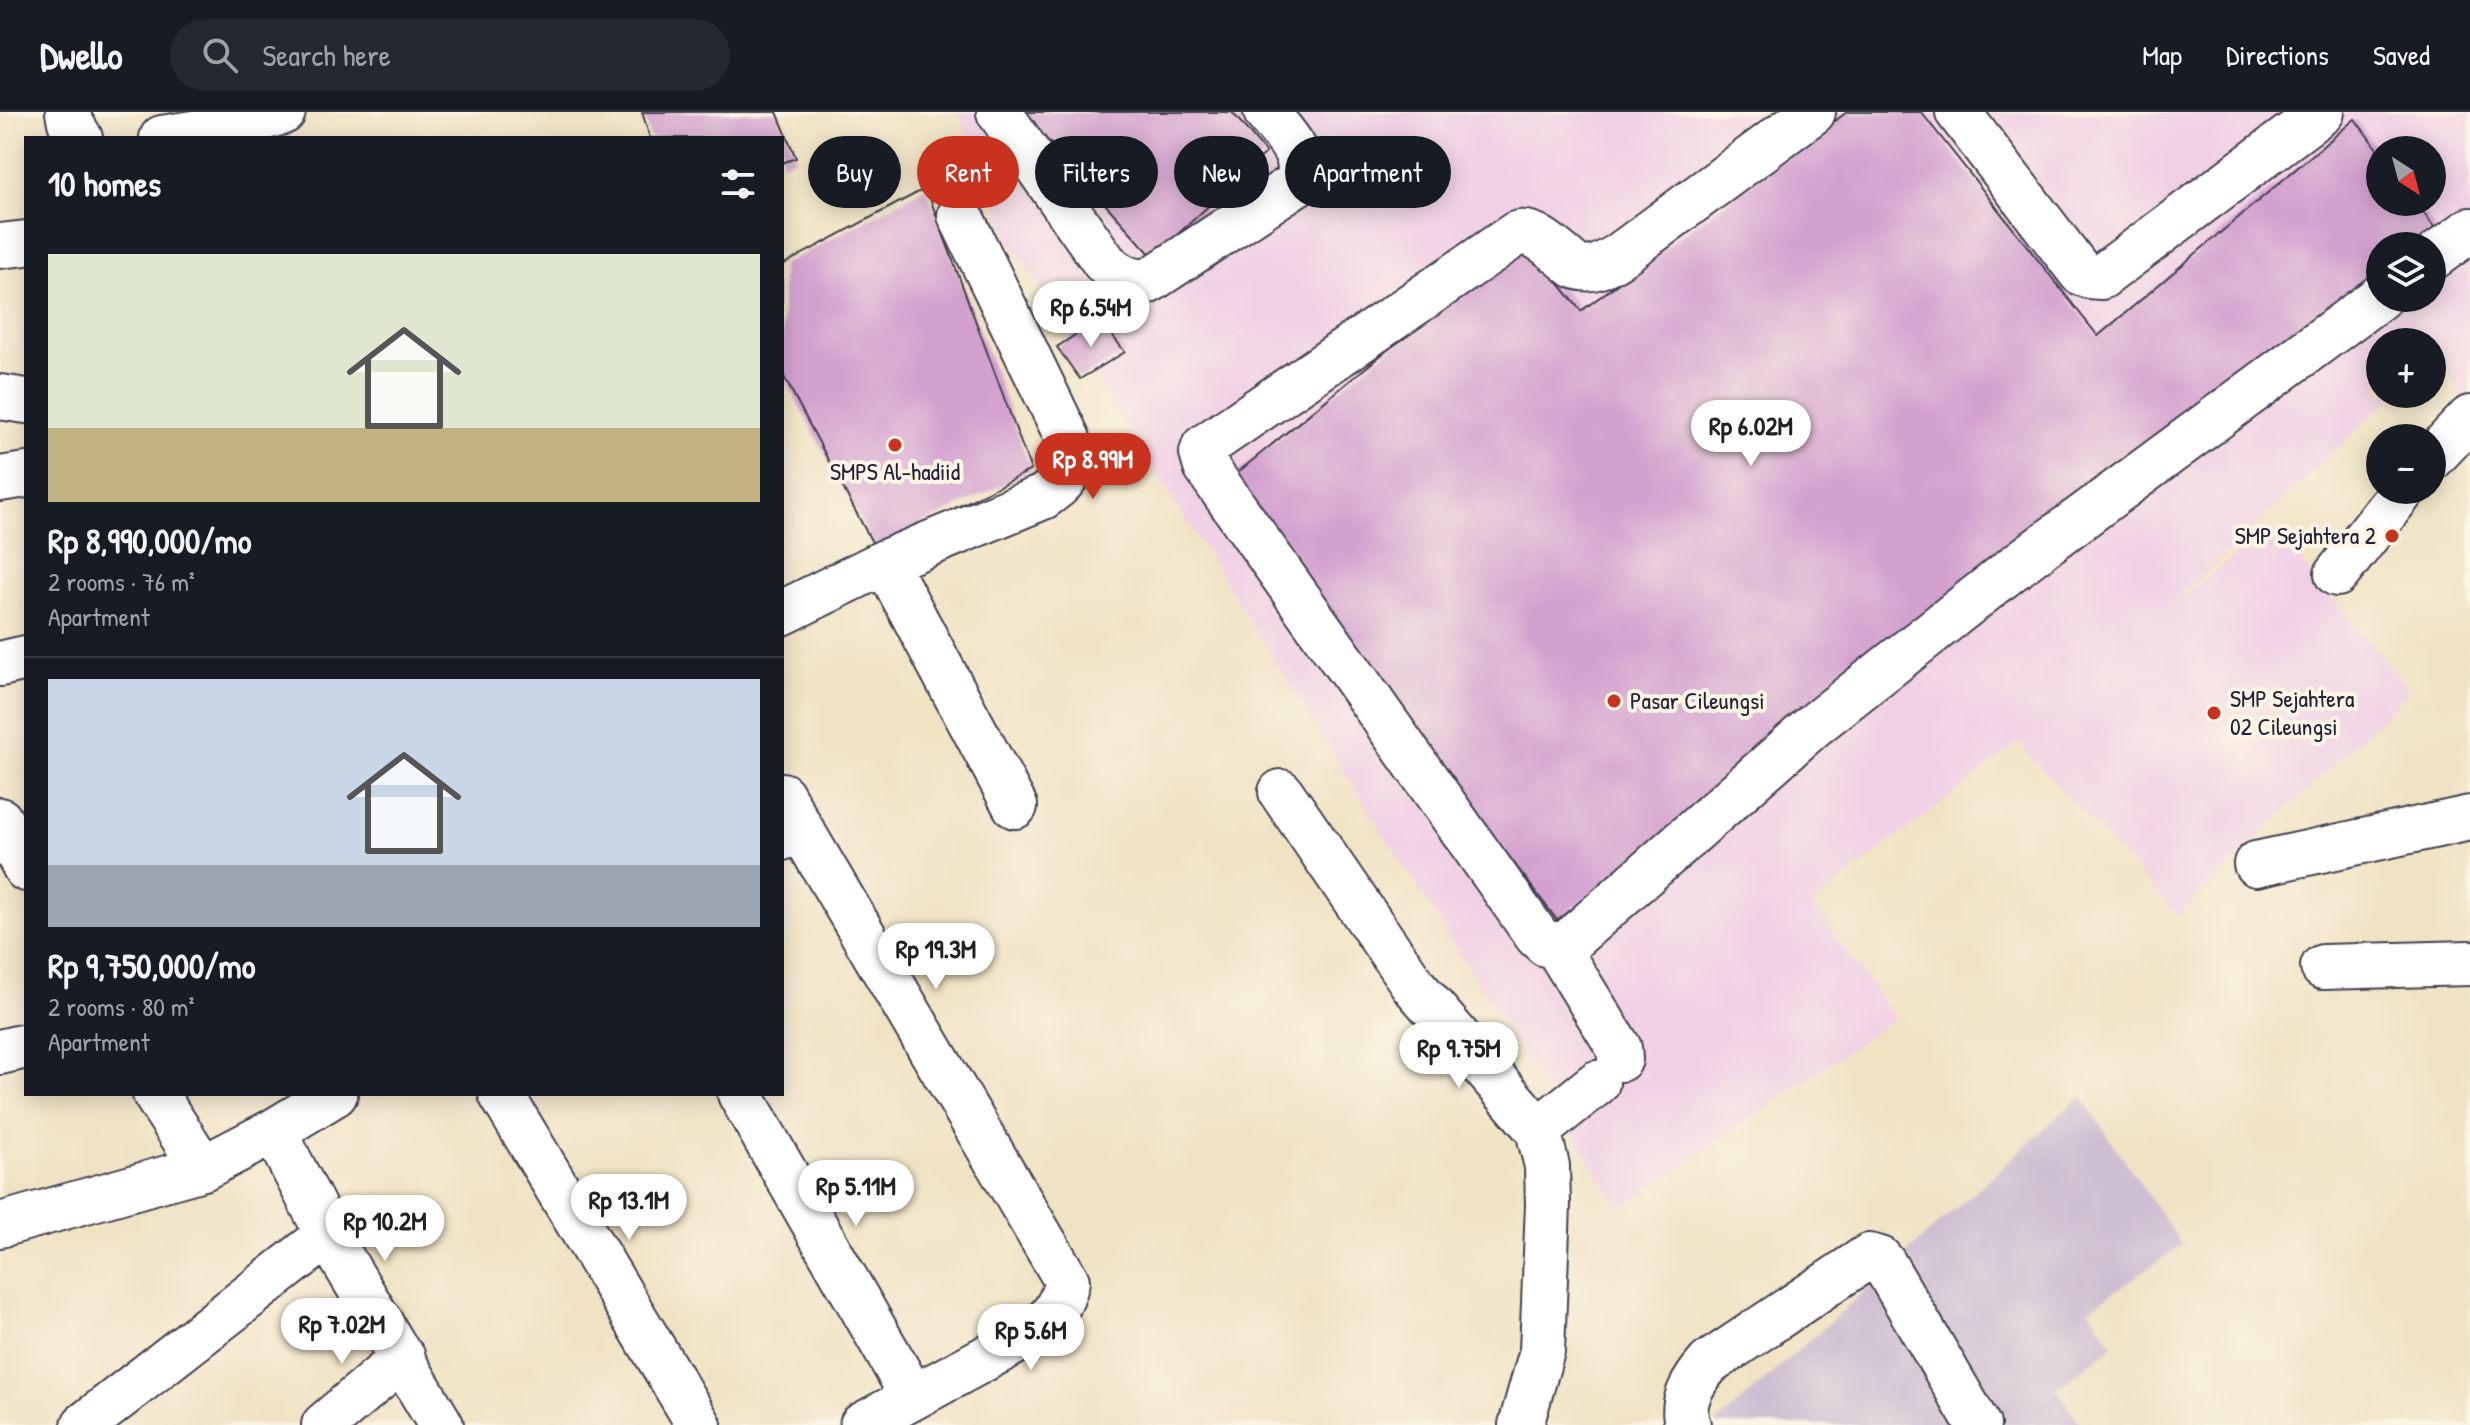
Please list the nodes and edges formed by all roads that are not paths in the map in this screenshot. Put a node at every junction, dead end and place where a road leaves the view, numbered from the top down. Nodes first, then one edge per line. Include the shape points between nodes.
1 (68, 112) edge
2 (283, 112) edge
3 (999, 112) edge
4 (1266, 112) edge
5 (1813, 112) edge
6 (1958, 112) edge
7 (2322, 112) edge
8 (79, 136) edge
9 (174, 136) edge
10 (960, 215) dead end
11 (2470, 230) edge
12 (24, 243) edge
13 (0, 246) edge
14 (2446, 248) edge
15 (2366, 307) edge
16 (0, 397) edge
17 (24, 401) edge
18 (2470, 418) edge
19 (2446, 443) edge
20 (24, 475) edge
21 (0, 479) edge
22 (2392, 504) edge
23 (885, 562) junction
24 (2337, 574) dead end
25 (785, 605) edge
26 (24, 658) edge
27 (0, 664) edge
28 (1281, 792) dead end
29 (1015, 806) dead end
30 (2470, 818) edge
31 (0, 820) edge
32 (788, 821) edge
33 (2256, 864) dead end
34 (24, 865) edge
35 (1556, 946) junction
36 (2470, 963) edge
37 (2323, 967) dead end
38 (24, 1046) edge
39 (0, 1052) edge
40 (156, 1096) edge
41 (332, 1096) edge
42 (502, 1096) edge
43 (741, 1096) edge
44 (1538, 1130) junction
45 (274, 1131) junction
46 (203, 1168) junction
47 (0, 1225) edge
48 (328, 1235) junction
49 (403, 1358) junction
50 (913, 1397) junction
51 (84, 1425) edge
52 (324, 1425) edge
53 (441, 1425) edge
54 (699, 1425) edge
55 (862, 1425) edge
56 (1521, 1425) edge
57 (1688, 1425) edge
58 (1978, 1425) edge

1 - 8 street
2 - 9 street
3 - 4 street via 1105,263 1137,282 1149,281 1299,182 1297,152
5 - 35 street via 1598,268 1581,269 1531,234 1516,234 1208,441 1202,453 1206,467 1537,936
6 - 7 street via 2081,273 2094,277 2110,271
10 - 23 street via 1068,439 1072,463 1065,482 1043,497
11 - 14 street
12 - 13 street
15 - 35 street via 2004,575 1813,726 1573,938
16 - 17 street
18 - 19 street
20 - 21 street
22 - 24 street
23 - 25 street
23 - 29 street
26 - 27 street
28 - 44 street via 1414,986
30 - 33 street
31 - 34 street
32 - 50 street via 1067,1281 1051,1319 1034,1332
35 - 44 street via 1619,1048 1608,1071
36 - 37 street
38 - 39 street
40 - 46 street
41 - 45 street
42 - 54 street
43 - 50 street
44 - 56 street via 1547,1166 1542,1351
45 - 46 street
45 - 48 street
46 - 47 street
48 - 49 street
48 - 51 street
49 - 52 street
49 - 53 street
50 - 55 street
57 - 58 street via 1685,1403 1709,1363 1869,1256 1884,1264

